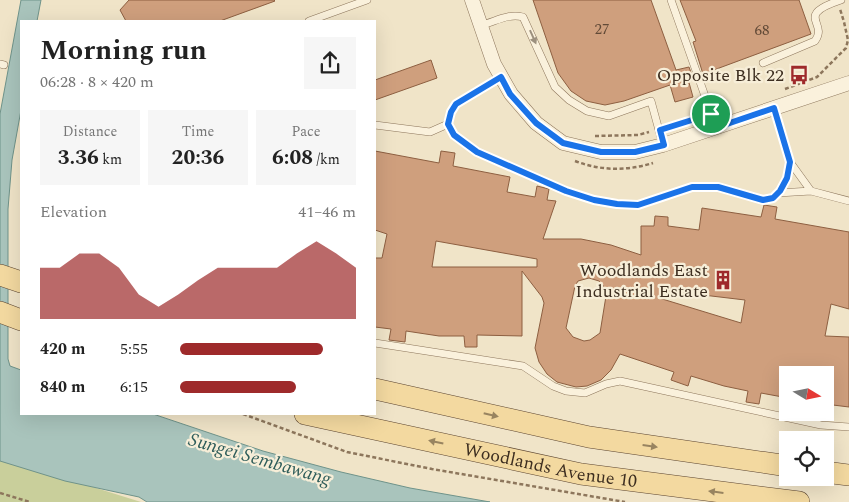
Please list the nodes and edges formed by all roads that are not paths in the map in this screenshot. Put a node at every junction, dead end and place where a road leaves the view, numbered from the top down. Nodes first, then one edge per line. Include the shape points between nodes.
1 (367, 0) edge
2 (472, 0) edge
3 (671, 0) edge
4 (839, 1) edge
5 (312, 20) edge
6 (481, 25) junction
7 (763, 63) dead end
8 (501, 77) junction
9 (849, 83) edge
10 (774, 108) junction
11 (448, 124) junction
12 (376, 125) edge
13 (718, 127) junction
14 (664, 145) junction
15 (790, 162) junction
16 (811, 191) junction
17 (778, 192) junction
18 (849, 201) edge
19 (0, 275) edge
20 (20, 282) edge
21 (0, 312) edge
22 (20, 320) edge
23 (376, 343) edge
24 (376, 390) edge
25 (311, 415) edge
26 (849, 427) edge
27 (779, 465) edge
28 (834, 473) edge
29 (849, 475) edge
30 (799, 502) edge

1 - 5 lane
2 - 6 street
3 - 13 lane
4 - 7 lane via 823,6 815,14 818,37 815,42
6 - 8 street
6 -> 14 lane via 507,16 523,17 555,87 569,100 587,112 609,116 650,101
8 - 11 lane via 456,104
8 - 14 street via 510,94 536,123 563,143 601,152 635,152
9 - 10 street
10 - 13 street
10 - 15 lane
11 - 12 lane via 430,132
11 - 17 lane via 454,135 477,152 594,200 638,205 692,187 718,187 763,200 773,198
13 - 14 street
15 - 16 lane
15 - 17 lane via 787,178
16 - 17 lane
16 - 18 lane
19 - 20 main road
21 - 22 main road
23 - 26 lane via 523,366 566,391 585,393 620,381 821,425
24 -> 27 main road, Woodlands Avenue 10 via 589,437
30 -> 25 main road, Woodlands Avenue 10 via 580,474
28 - 29 main road

